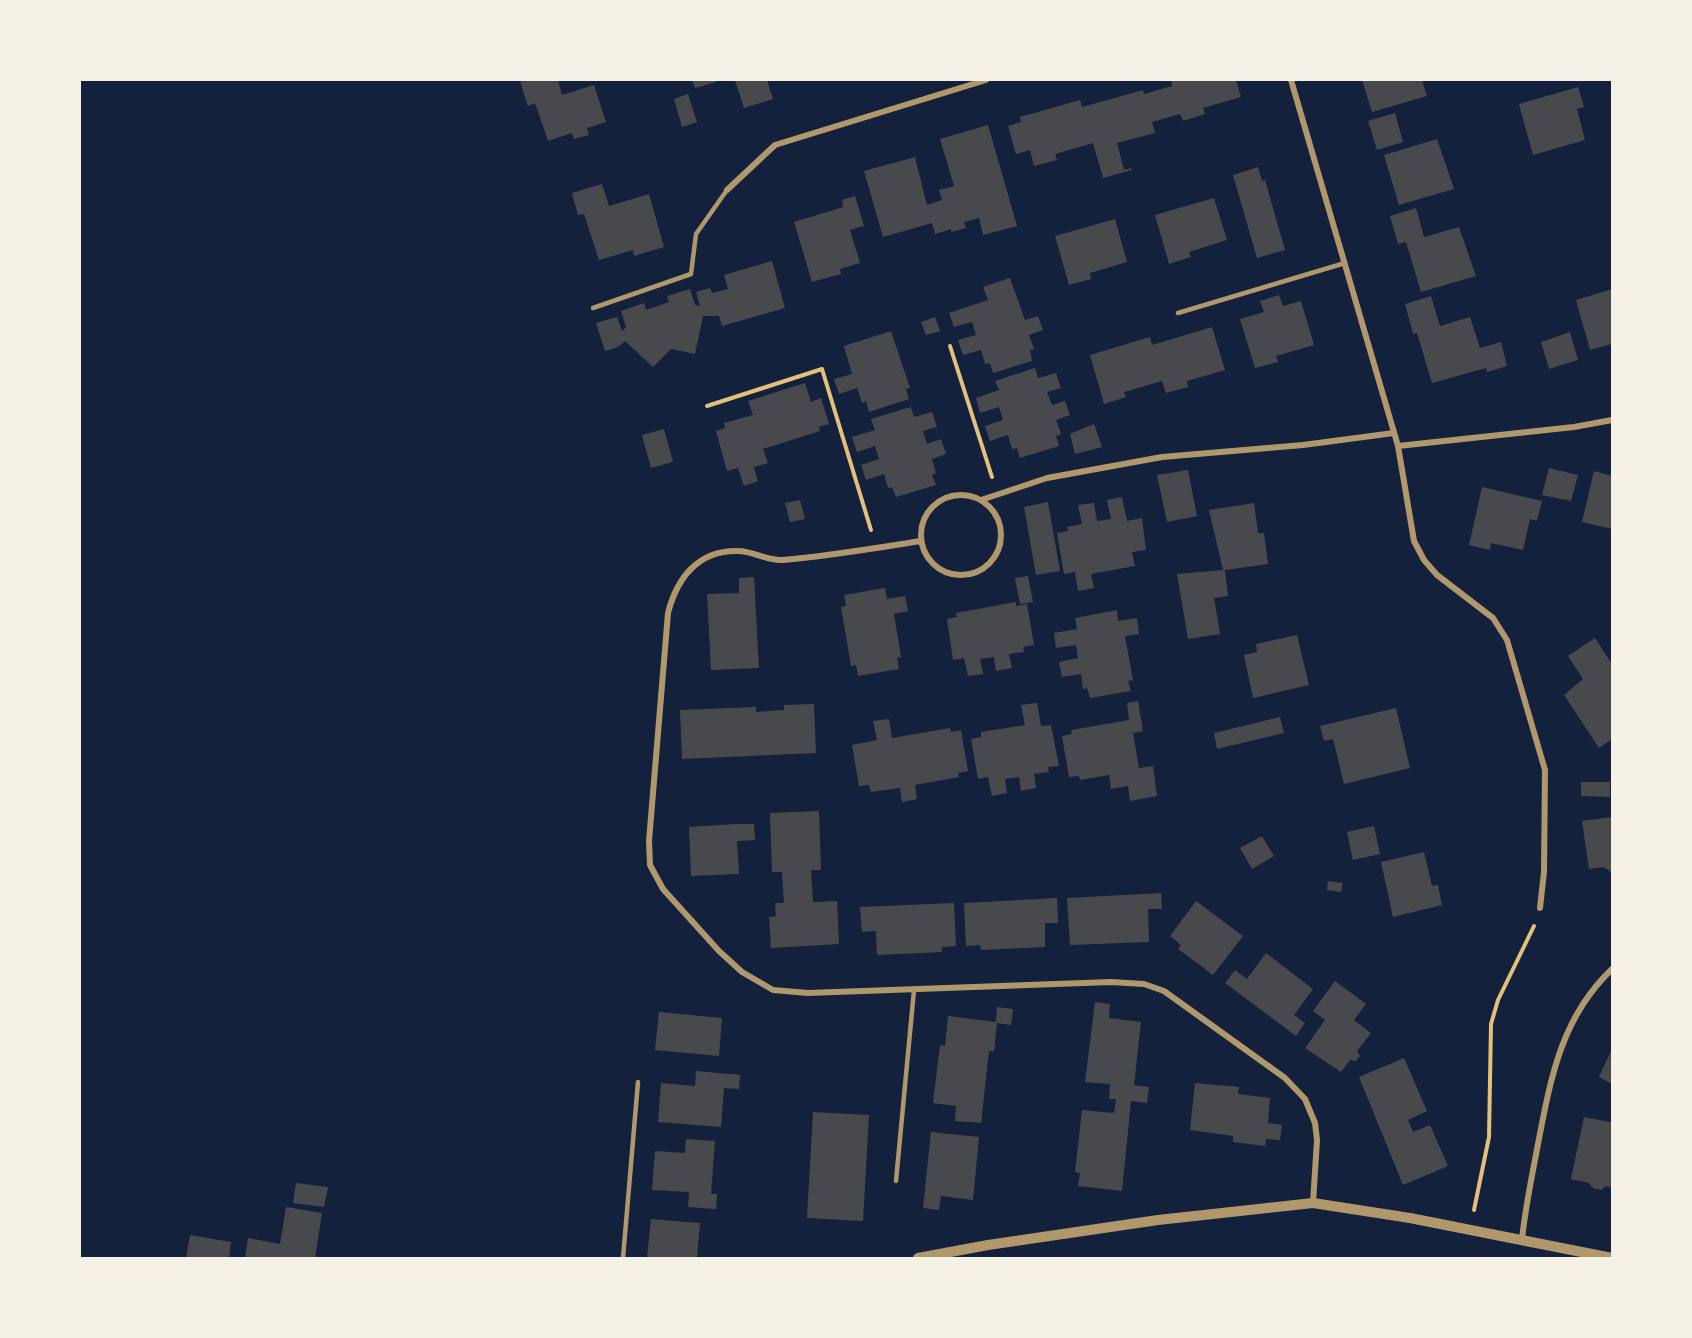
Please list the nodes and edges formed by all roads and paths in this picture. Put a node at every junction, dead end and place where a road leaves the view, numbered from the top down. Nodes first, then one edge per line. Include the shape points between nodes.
1 (986, 80) edge
2 (1291, 80) edge
3 (728, 190) joint
4 (1346, 262) junction
5 (593, 308) dead end
6 (1178, 313) dead end
7 (950, 346) dead end
8 (706, 406) dead end
9 (1612, 420) edge
10 (1394, 433) junction
11 (1398, 446) junction
12 (997, 494) junction
13 (981, 500) junction
14 (921, 541) junction
15 (876, 548) junction
16 (1540, 908) joint
17 (1612, 969) edge
18 (914, 990) junction
19 (638, 1082) dead end
20 (896, 1181) dead end
21 (1313, 1203) junction
22 (1471, 1230) junction
23 (1522, 1241) junction
24 (623, 1258) edge
25 (918, 1258) edge
26 (1612, 1258) edge

1 - 3 street via 775,146
2 - 4 street
3 - 5 lane via 696,234 691,274
4 - 6 lane
4 - 10 street
7 - 12 path
8 - 15 path via 822,369
9 - 11 street via 1574,428
10 - 11 street
10 - 12 street via 1150,458 1047,478
11 - 16 street via 1414,541 1424,560 1437,575 1493,618 1507,640 1545,770
12 - 13 street
13 - 14 street via 967,495 948,496 936,503 923,521
13 - 14 street via 1000,526 1000,543 986,567 972,574 952,574 929,560
14 - 15 street
15 - 18 street via 780,560 738,551 718,554 684,574 668,613 650,865 663,889 719,951 742,972 773,990
16 - 22 path via 1491,1024 1489,1137
17 - 23 street via 1596,985 1568,1029 1553,1068
18 - 20 lane
18 - 21 street via 1111,982 1144,984 1164,991 1284,1078 1305,1099 1317,1140
19 - 24 lane
21 - 22 street
21 - 25 street via 1158,1220
22 - 23 street
23 - 26 street

